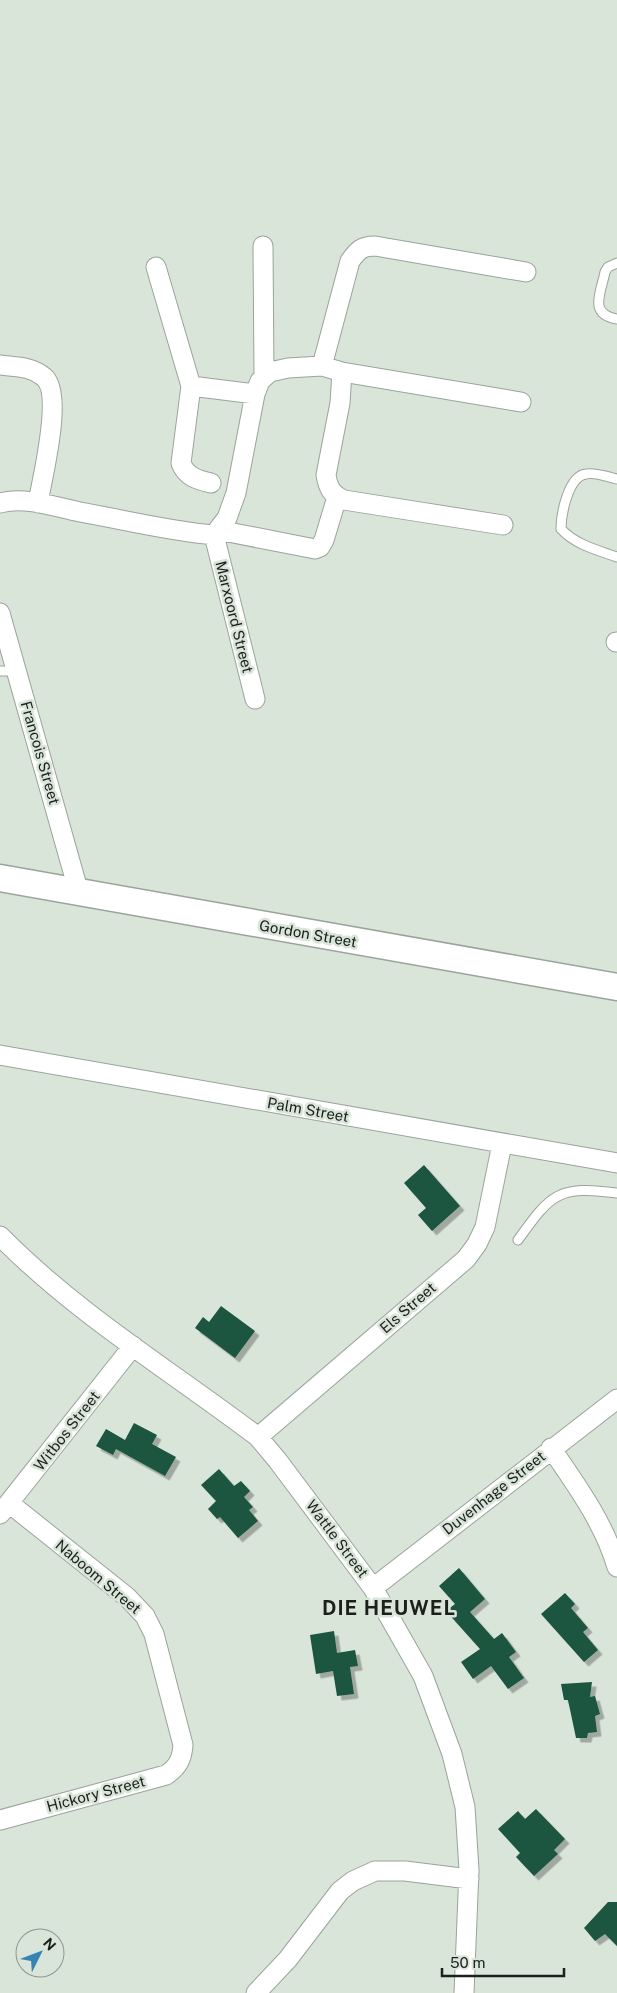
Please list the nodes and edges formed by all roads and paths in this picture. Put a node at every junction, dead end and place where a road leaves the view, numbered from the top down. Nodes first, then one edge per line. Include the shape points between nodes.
1 (263, 246) dead end
2 (617, 263) edge
3 (156, 267) dead end
4 (526, 272) dead end
5 (617, 319) edge
6 (0, 365) edge
7 (322, 366) junction
8 (342, 372) junction
9 (264, 376) junction
10 (191, 386) junction
11 (255, 394) junction
12 (522, 402) dead end
13 (617, 479) edge
14 (211, 483) dead end
15 (337, 497) junction
16 (0, 502) edge
17 (38, 503) junction
18 (503, 525) dead end
19 (216, 532) junction
20 (617, 557) edge
21 (0, 613) edge
22 (8, 671) edge
23 (254, 699) dead end
24 (0, 878) edge
25 (80, 893) junction
26 (617, 987) edge
27 (0, 1055) edge
28 (502, 1144) junction
29 (617, 1163) edge
30 (617, 1193) edge
31 (0, 1236) edge
32 (518, 1240) dead end
33 (133, 1346) junction
34 (617, 1399) edge
35 (258, 1437) junction
36 (551, 1448) junction
37 (5, 1509) edge
38 (617, 1567) edge
39 (373, 1588) junction
40 (182, 1755) joint
41 (0, 1820) edge
42 (469, 1879) junction
43 (256, 1993) edge
44 (464, 1993) edge

1 - 9 street
2 - 5 lane via 605,272 598,305 607,318
3 - 10 street
4 - 7 street via 364,246 350,261
6 - 17 street via 36,371 50,385 52,424
7 - 8 street
7 - 9 street via 288,368
8 - 12 street
8 - 15 street via 340,403 326,475 328,485
9 - 11 street
10 - 11 street
10 - 14 street via 180,463 196,480
11 - 19 street via 236,493 227,518
13 - 20 lane via 580,476 568,491 561,517 561,529 567,536
15 - 18 street
15 - 19 street via 324,540 315,549
16 - 17 street
17 - 19 street via 183,532
19 - 23 street, Marxoord Street
21 - 22 street, Francois Street
22 - 25 street, Francois Street
24 - 25 street, Gordon Street
25 - 26 street, Gordon Street
27 - 28 street, Palm Street
28 - 29 street, Palm Street
28 - 35 street, Els Street via 485,1227 466,1259
30 - 32 lane via 598,1190 561,1194 548,1201
31 - 33 street, Wattle Street via 29,1266
33 - 35 street, Wattle Street
33 - 37 street, Witbos Street
34 - 36 street, Duvenhage Street
35 - 39 street, Wattle Street
36 - 38 street via 589,1504 612,1549
36 - 39 street, Duvenhage Street
37 - 40 street, Naboom Street via 127,1597 145,1616 154,1634
39 - 42 street, Wattle Street via 423,1676 452,1754 465,1807
40 - 41 street, Hickory Street via 176,1768 166,1775
42 - 43 street via 405,1871 375,1871 352,1880 288,1960
42 - 44 street, Wattle Street

